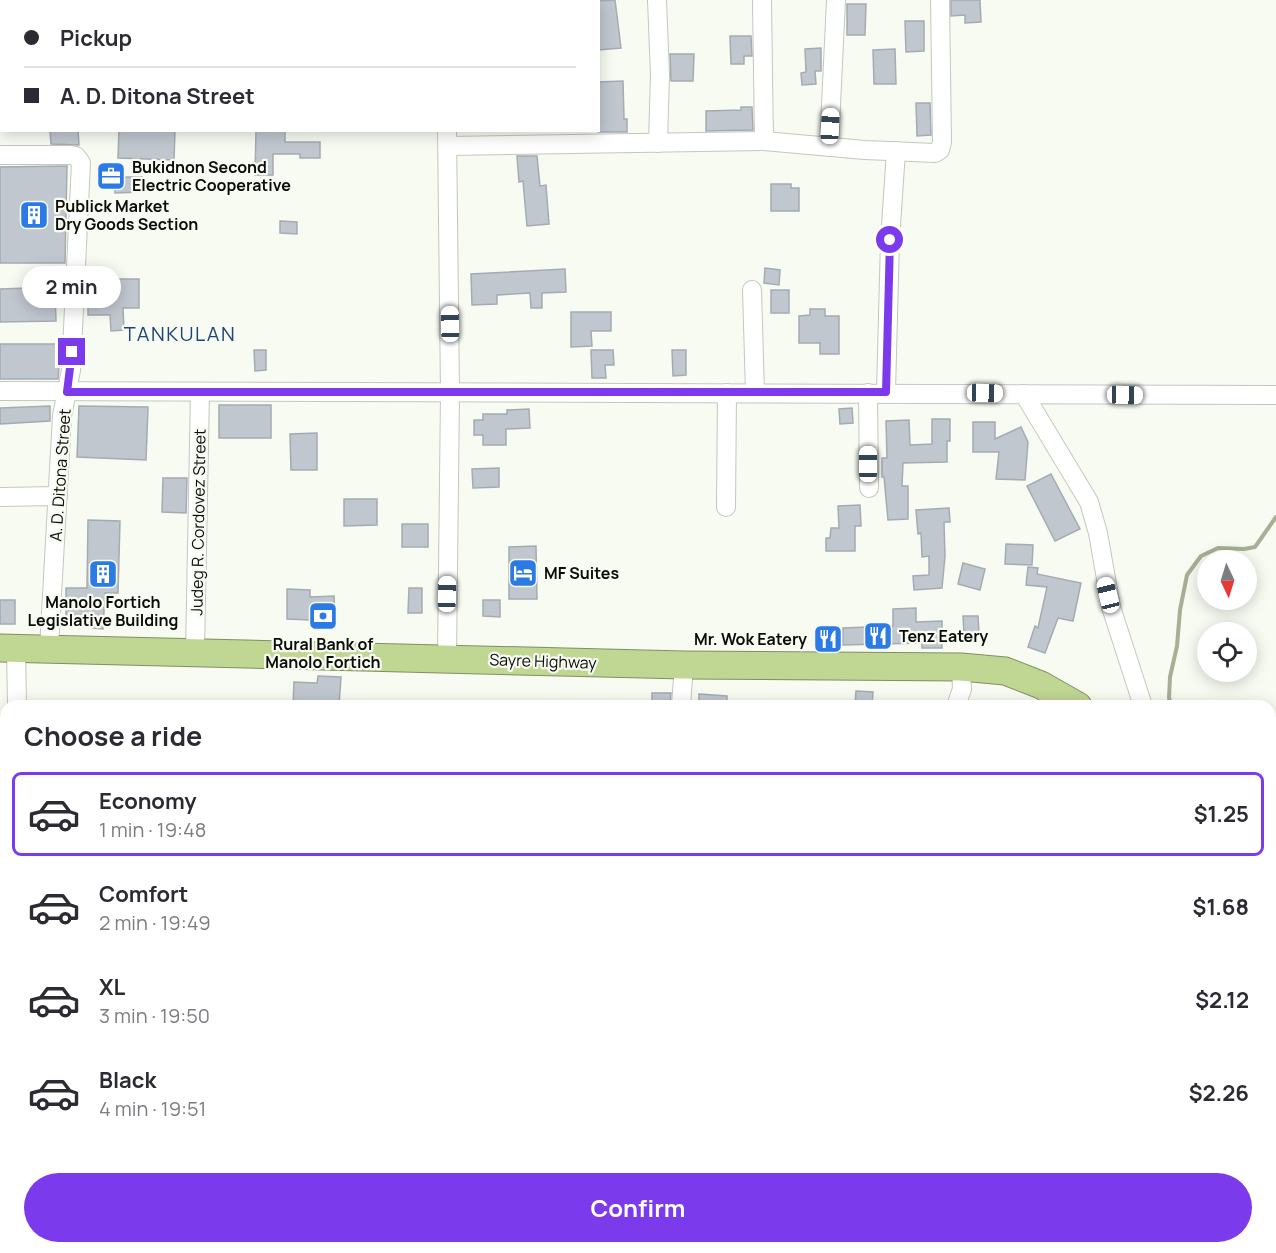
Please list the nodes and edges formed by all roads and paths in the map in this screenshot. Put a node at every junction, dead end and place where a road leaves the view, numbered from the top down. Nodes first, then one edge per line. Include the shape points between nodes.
1 (657, 0) edge
2 (762, 0) edge
3 (836, 0) edge
4 (940, 0) edge
5 (448, 138) edge
6 (544, 138) edge
7 (764, 141) junction
8 (658, 142) junction
9 (829, 147) junction
10 (896, 151) junction
11 (0, 155) edge
12 (752, 290) dead end
13 (0, 391) edge
14 (67, 392) junction
15 (200, 392) junction
16 (450, 393) junction
17 (728, 393) junction
18 (755, 393) junction
19 (877, 393) junction
20 (1024, 394) junction
21 (1276, 395) edge
22 (869, 488) dead end
23 (0, 496) edge
24 (58, 496) junction
25 (726, 507) dead end
26 (8, 648) edge
27 (49, 649) junction
28 (195, 652) junction
29 (447, 658) junction
30 (684, 664) junction
31 (960, 668) junction
32 (16, 700) edge
33 (681, 700) edge
34 (958, 700) edge
35 (1068, 700) edge
36 (1141, 700) edge

1 - 8 street
2 - 7 street
3 - 9 street
4 - 10 street via 941,148 935,153
5 - 6 street
5 - 16 street
6 - 8 street
7 - 8 street
7 - 9 street
9 - 10 street
10 - 19 street
11 - 14 street, A. D. Ditona Street via 70,155 79,159
12 - 18 street
13 - 14 street
14 - 15 street
14 - 24 street, A. D. Ditona Street
15 - 16 street
15 - 28 street, Judeg R. Cordovez Street
16 - 17 street
16 - 29 street
17 - 18 street
17 - 25 street
18 - 19 street
19 - 20 street
19 - 22 street
20 - 21 street
20 - 36 street via 1089,502 1110,607
23 - 24 street
24 - 27 street, A. D. Ditona Street
26 - 27 highway, Sayre Highway
26 - 32 street
27 - 28 highway, Sayre Highway
28 - 29 highway, Sayre Highway
29 - 30 highway, Sayre Highway
30 - 31 highway, Sayre Highway
30 - 33 street
31 - 34 street via 962,688
31 - 35 highway, Sayre Highway via 1005,671 1041,684

